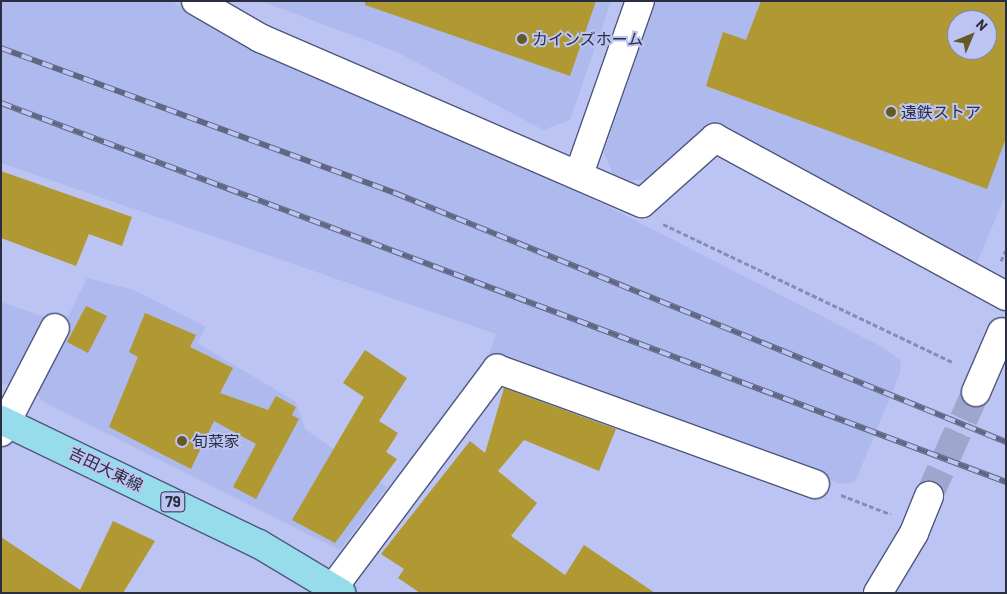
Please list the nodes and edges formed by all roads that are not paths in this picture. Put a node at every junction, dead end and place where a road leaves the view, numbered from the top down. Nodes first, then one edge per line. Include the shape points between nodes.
1 (196, 1) edge
2 (640, 1) edge
3 (579, 174) junction
4 (1006, 296) edge
5 (55, 328) dead end
6 (1002, 332) dead end
7 (976, 392) tunnel mouth
8 (2, 424) edge
9 (815, 484) road end
10 (929, 496) tunnel mouth
11 (337, 590) edge
12 (878, 593) edge

1 - 3 street via 260,38
2 - 3 street
3 - 4 street via 642,203 715,138
5 - 8 street via 21,400
6 - 7 street
8 - 11 main road, 吉田大東線 / 79 via 259,544
9 - 11 street via 497,369
10 - 12 street via 914,533

